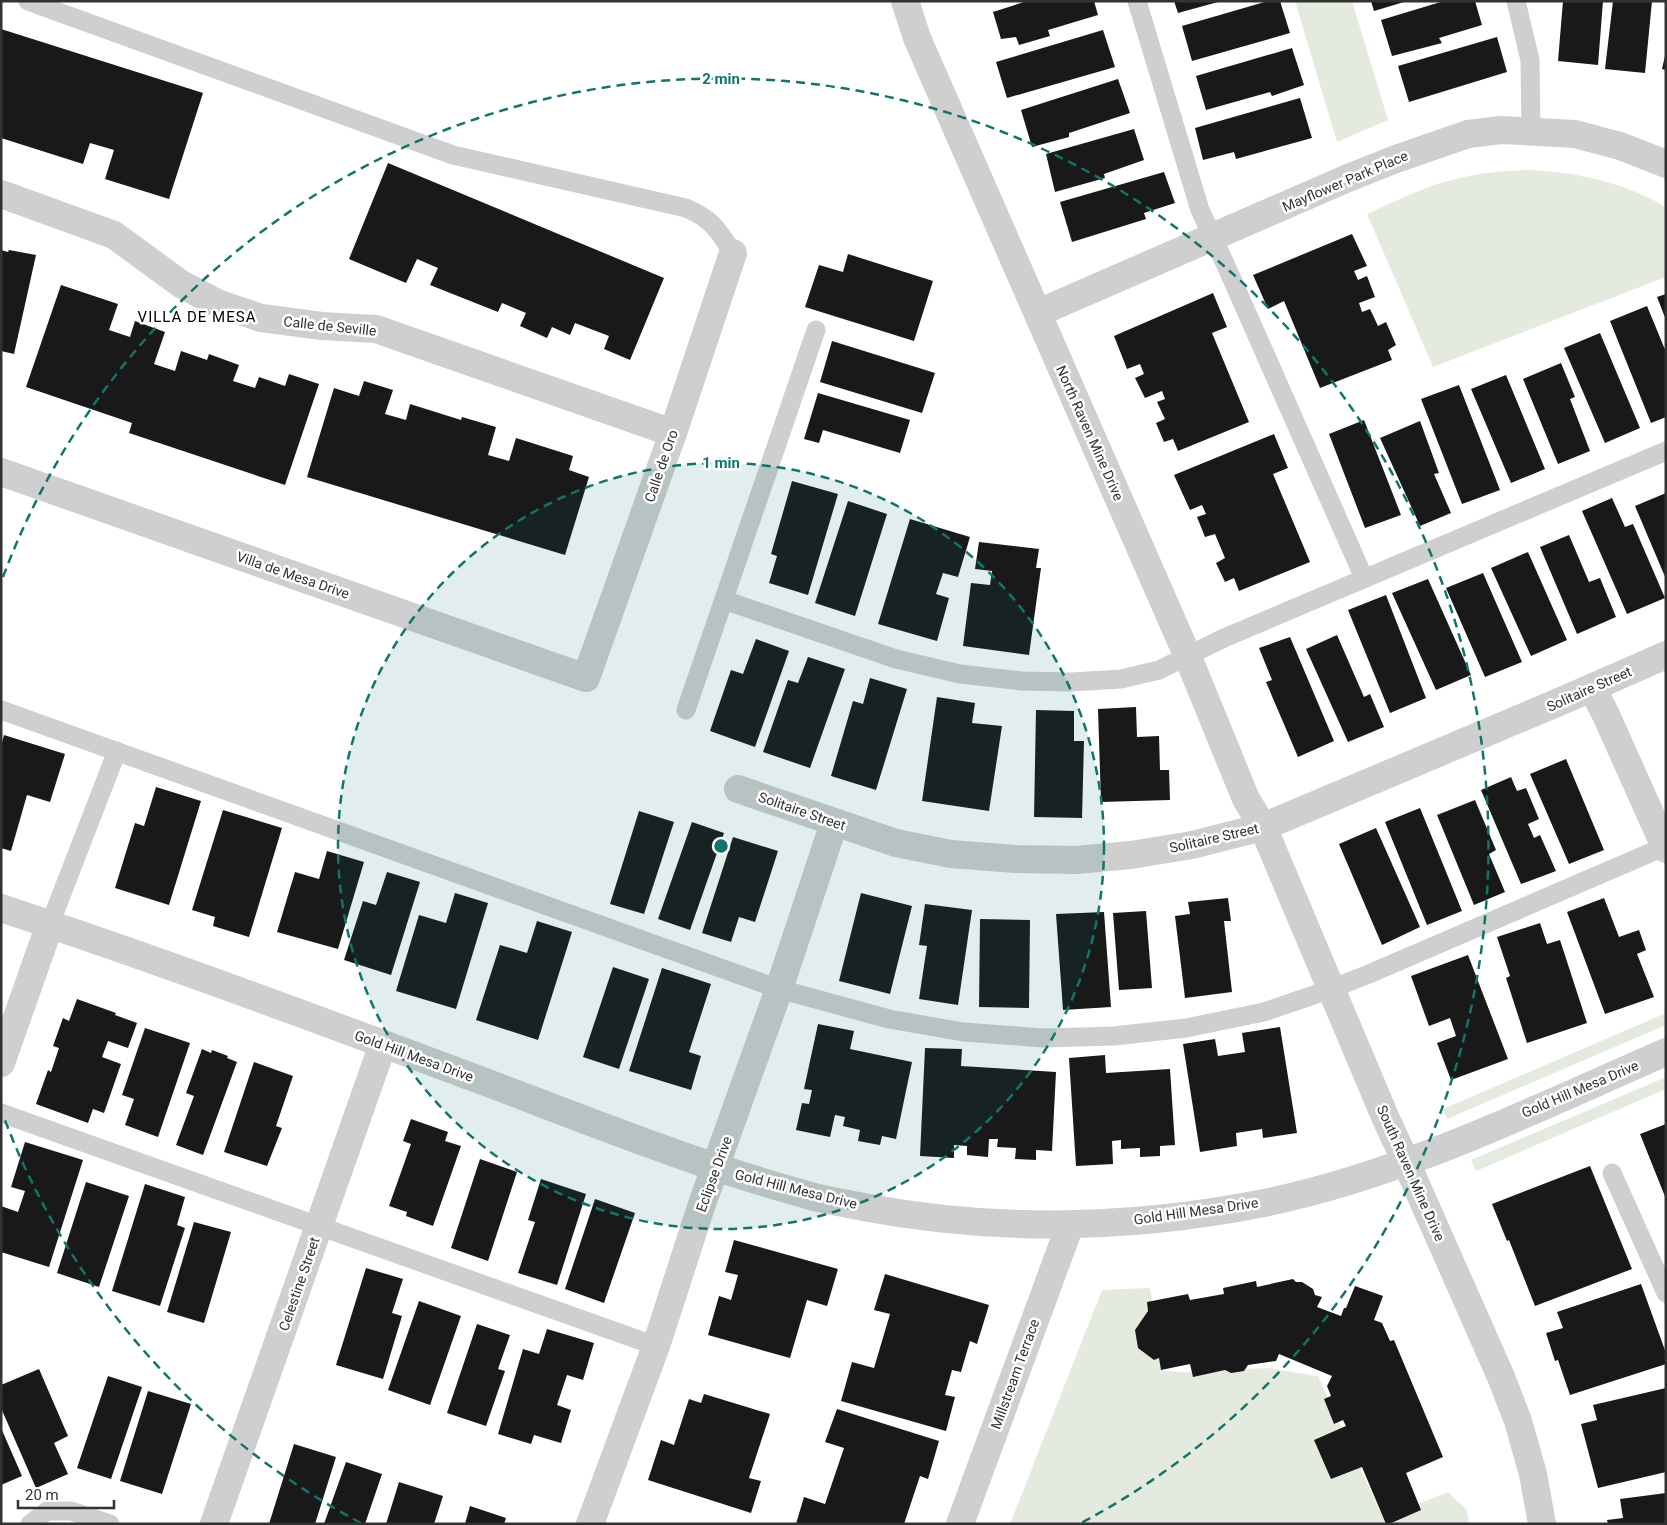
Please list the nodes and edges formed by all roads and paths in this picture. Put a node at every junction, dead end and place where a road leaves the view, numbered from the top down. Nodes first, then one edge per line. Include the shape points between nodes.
1 (28, 1) edge
2 (905, 1) edge
3 (1137, 1) edge
4 (1516, 1) edge
5 (1531, 130) junction
6 (1666, 164) edge
7 (1, 194) edge
8 (1212, 238) junction
9 (733, 253) joint
10 (1038, 313) junction
11 (816, 330) dead end
12 (673, 433) junction
13 (1666, 451) edge
14 (1, 472) edge
15 (1364, 578) junction
16 (724, 600) junction
17 (1666, 655) edge
18 (1188, 657) junction
19 (586, 678) joint
20 (1592, 688) junction
21 (1, 710) edge
22 (686, 710) dead end
23 (117, 751) junction
24 (738, 789) dead end
25 (834, 823) junction
26 (1263, 827) junction
27 (1665, 847) edge
28 (1, 908) edge
29 (50, 924) junction
30 (779, 989) junction
31 (1331, 989) junction
32 (384, 1044) junction
33 (1666, 1052) edge
34 (1, 1063) edge
35 (1, 1113) edge
36 (1406, 1162) junction
37 (716, 1168) junction
38 (1612, 1173) dead end
39 (1070, 1225) junction
40 (319, 1226) junction
41 (1660, 1267) edge
42 (1666, 1293) edge
43 (656, 1346) junction
44 (30, 1524) edge
45 (110, 1524) edge
46 (214, 1524) edge
47 (590, 1524) edge
48 (960, 1524) edge
49 (1542, 1524) edge

1 - 9 lane via 452,155 686,208 702,214 714,225
2 - 10 street, North Raven Mine Drive via 917,38
3 - 8 lane via 1200,210
4 - 5 lane via 1530,60
5 - 6 street, Mayflower Park Place via 1575,134 1620,146
5 - 8 street, Mayflower Park Place via 1468,134 1380,165
7 - 12 street, Calle de Seville via 114,235 181,284 217,303 261,318 376,329
8 - 10 street, Mayflower Park Place
8 - 15 lane
9 - 12 street, Calle de Oro
10 - 18 street, North Raven Mine Drive
11 - 16 lane
12 - 19 street, Calle de Oro
13 - 15 lane
14 - 19 street, Villa de Mesa Drive
15 - 18 lane via 1224,638
16 - 18 lane via 896,659 960,674 1022,681 1121,679 1159,670
16 - 22 lane
17 - 20 street, Solitaire Street
18 - 26 street, North Raven Mine Drive via 1246,799
20 - 26 street, Solitaire Street
20 - 27 street
21 - 23 lane
23 - 29 lane
23 - 30 lane
24 - 25 street, Solitaire Street
25 - 26 street, Solitaire Street via 896,843 951,854 1024,860 1131,855 1192,845
25 - 30 street, Eclipse Drive
26 - 31 street, South Raven Mine Drive
27 - 31 lane
28 - 29 street, Gold Hill Mesa Drive
29 - 32 street, Gold Hill Mesa Drive
29 - 34 street
30 - 31 lane via 889,1019 963,1032 1044,1038 1114,1036 1186,1028 1264,1012
30 - 37 street, Eclipse Drive
31 - 36 street, South Raven Mine Drive
32 - 37 street, Gold Hill Mesa Drive
32 - 40 street, Celestine Street
33 - 36 street, Gold Hill Mesa Drive
35 - 40 lane
36 - 39 street, Gold Hill Mesa Drive via 1363,1178 1264,1203 1170,1217
36 - 49 street, South Raven Mine Drive via 1518,1421 1533,1474
37 - 39 street, Gold Hill Mesa Drive via 815,1197 881,1210 951,1221
37 - 43 street, Eclipse Drive
38 - 41 lane
39 - 48 street, Millstream Terrace
40 - 43 lane
40 - 46 street, Celestine Street
41 - 42 lane
43 - 47 street, Eclipse Drive
44 - 45 lane via 47,1511 71,1511

